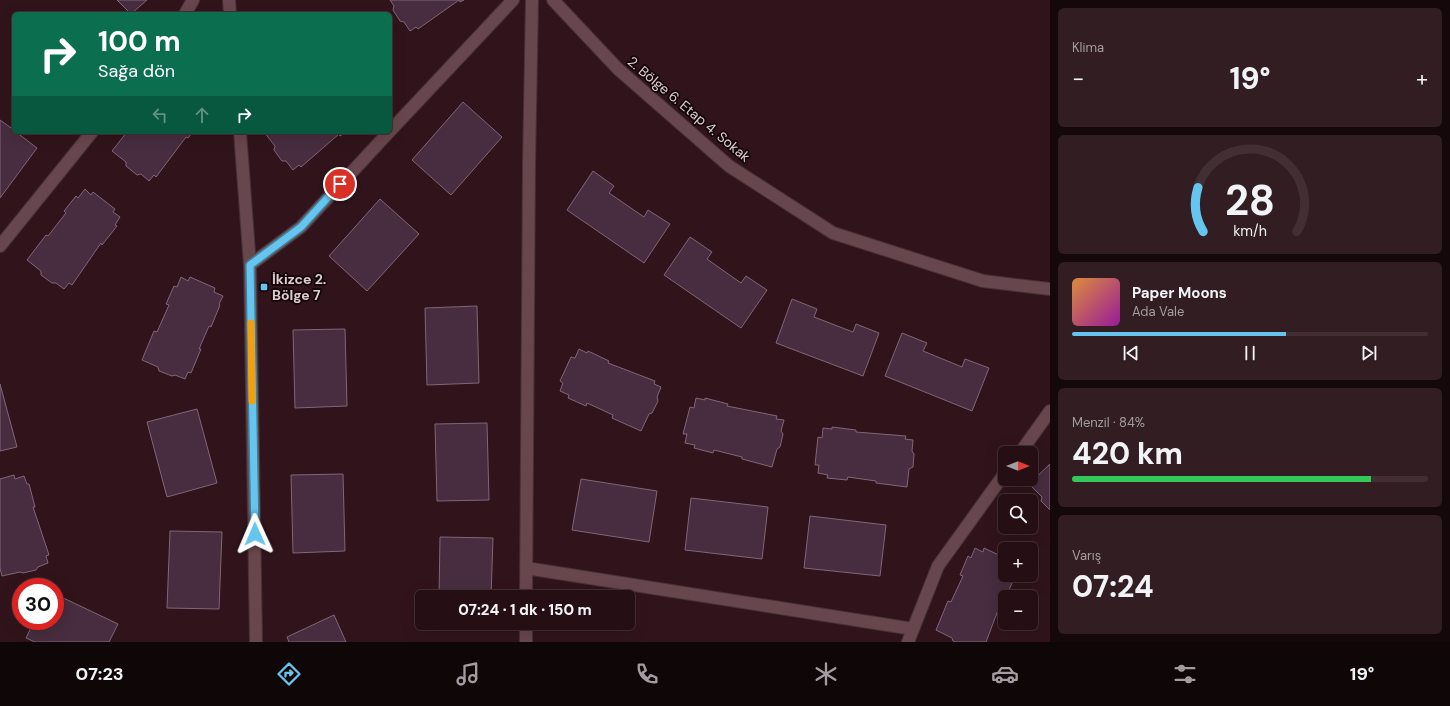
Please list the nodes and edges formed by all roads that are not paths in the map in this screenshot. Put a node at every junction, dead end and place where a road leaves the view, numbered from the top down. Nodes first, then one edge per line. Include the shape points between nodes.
1 (193, 0) edge
2 (229, 0) edge
3 (513, 0) edge
4 (532, 0) edge
5 (553, 0) edge
6 (186, 12) edge
7 (230, 12) edge
8 (392, 130) edge
9 (90, 134) edge
10 (240, 134) edge
11 (388, 134) edge
12 (0, 246) edge
13 (250, 265) junction
14 (1050, 289) edge
15 (1050, 411) edge
16 (1025, 446) edge
17 (998, 483) edge
18 (526, 568) junction
19 (526, 590) edge
20 (913, 629) junction
21 (526, 630) edge
22 (256, 642) edge
23 (526, 642) edge
24 (908, 642) edge

1 - 6 street
2 - 7 street
3 - 8 street
4 - 18 street
5 - 14 street, 2. Bölge 6. Etap 4. Sokak via 618,69 729,166 833,233 982,281
9 - 12 street
10 - 13 street
11 - 13 street via 301,227
13 - 22 street
15 - 16 street
17 - 20 street via 938,566
18 - 19 street
18 - 20 street
20 - 24 street
21 - 23 street

